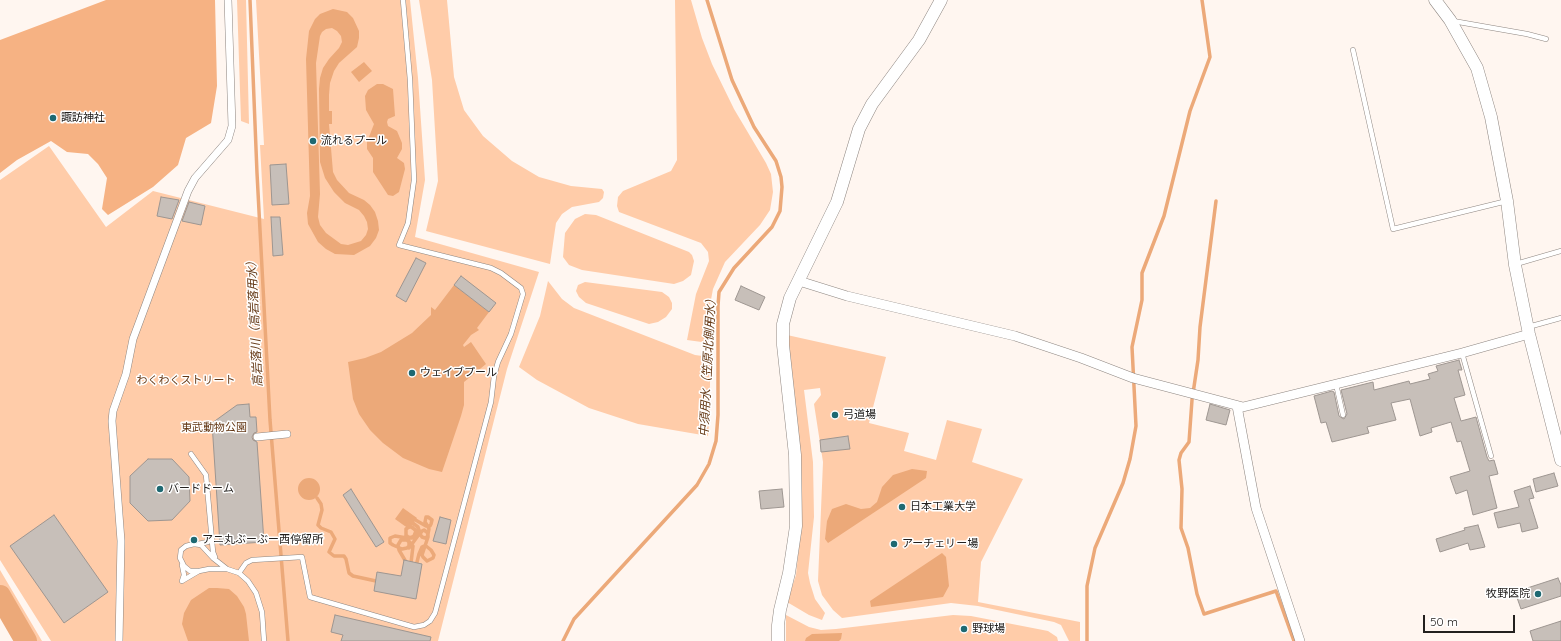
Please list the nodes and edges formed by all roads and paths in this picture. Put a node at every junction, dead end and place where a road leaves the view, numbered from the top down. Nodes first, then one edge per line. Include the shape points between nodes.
1 (228, 0) edge
2 (403, 0) edge
3 (941, 0) edge
4 (1435, 0) edge
5 (1450, 20) junction
6 (1546, 40) dead end
7 (1353, 50) dead end
8 (1507, 201) junction
9 (1561, 251) edge
10 (1515, 264) junction
11 (799, 281) junction
12 (1561, 318) edge
13 (1528, 330) junction
14 (1462, 353) junction
15 (1336, 384) junction
16 (1237, 406) junction
17 (1343, 415) dead end
18 (287, 434) dead end
19 (257, 437) dead end
20 (191, 454) dead end
21 (1491, 456) dead end
22 (1561, 460) edge
23 (211, 532) junction
24 (194, 544) junction
25 (180, 558) junction
26 (220, 563) junction
27 (227, 569) junction
28 (199, 571) junction
29 (239, 573) junction
30 (119, 641) edge
31 (264, 641) edge
32 (778, 641) edge
33 (1300, 641) edge

1 - 30 street via 232,126 228,140 188,191 132,339 126,374 113,411 121,541
2 - 29 lane via 410,80 414,180 408,223 399,245 492,268 521,288 523,294 511,334 494,376 489,410 435,613 430,621 420,627 414,627 310,597 302,557 252,560 246,563
3 - 11 street via 919,40 872,104 859,129 837,202
4 - 5 street
5 - 6 lane
5 - 8 street via 1477,68 1492,117
7 - 8 lane via 1393,229
8 - 10 street
9 - 10 lane
10 - 13 street
11 - 16 street via 847,296 1015,336 1133,378
11 - 32 street via 790,298 783,324 795,455 796,526 779,617
12 - 13 lane
13 - 14 street
13 - 22 street
14 - 15 street
14 - 21 lane
15 - 16 street via 1243,407
15 - 17 lane
16 - 33 street via 1256,508
18 - 19 street
20 - 23 lane via 206,475
23 - 24 lane via 208,542
23 - 26 lane via 213,552
24 - 25 lane via 181,550
24 - 26 lane via 201,545
25 - 28 lane via 184,566
25 - 28 lane via 184,575 182,581
26 - 27 lane
27 - 28 lane
27 - 29 lane
29 - 31 lane via 256,593 262,612

